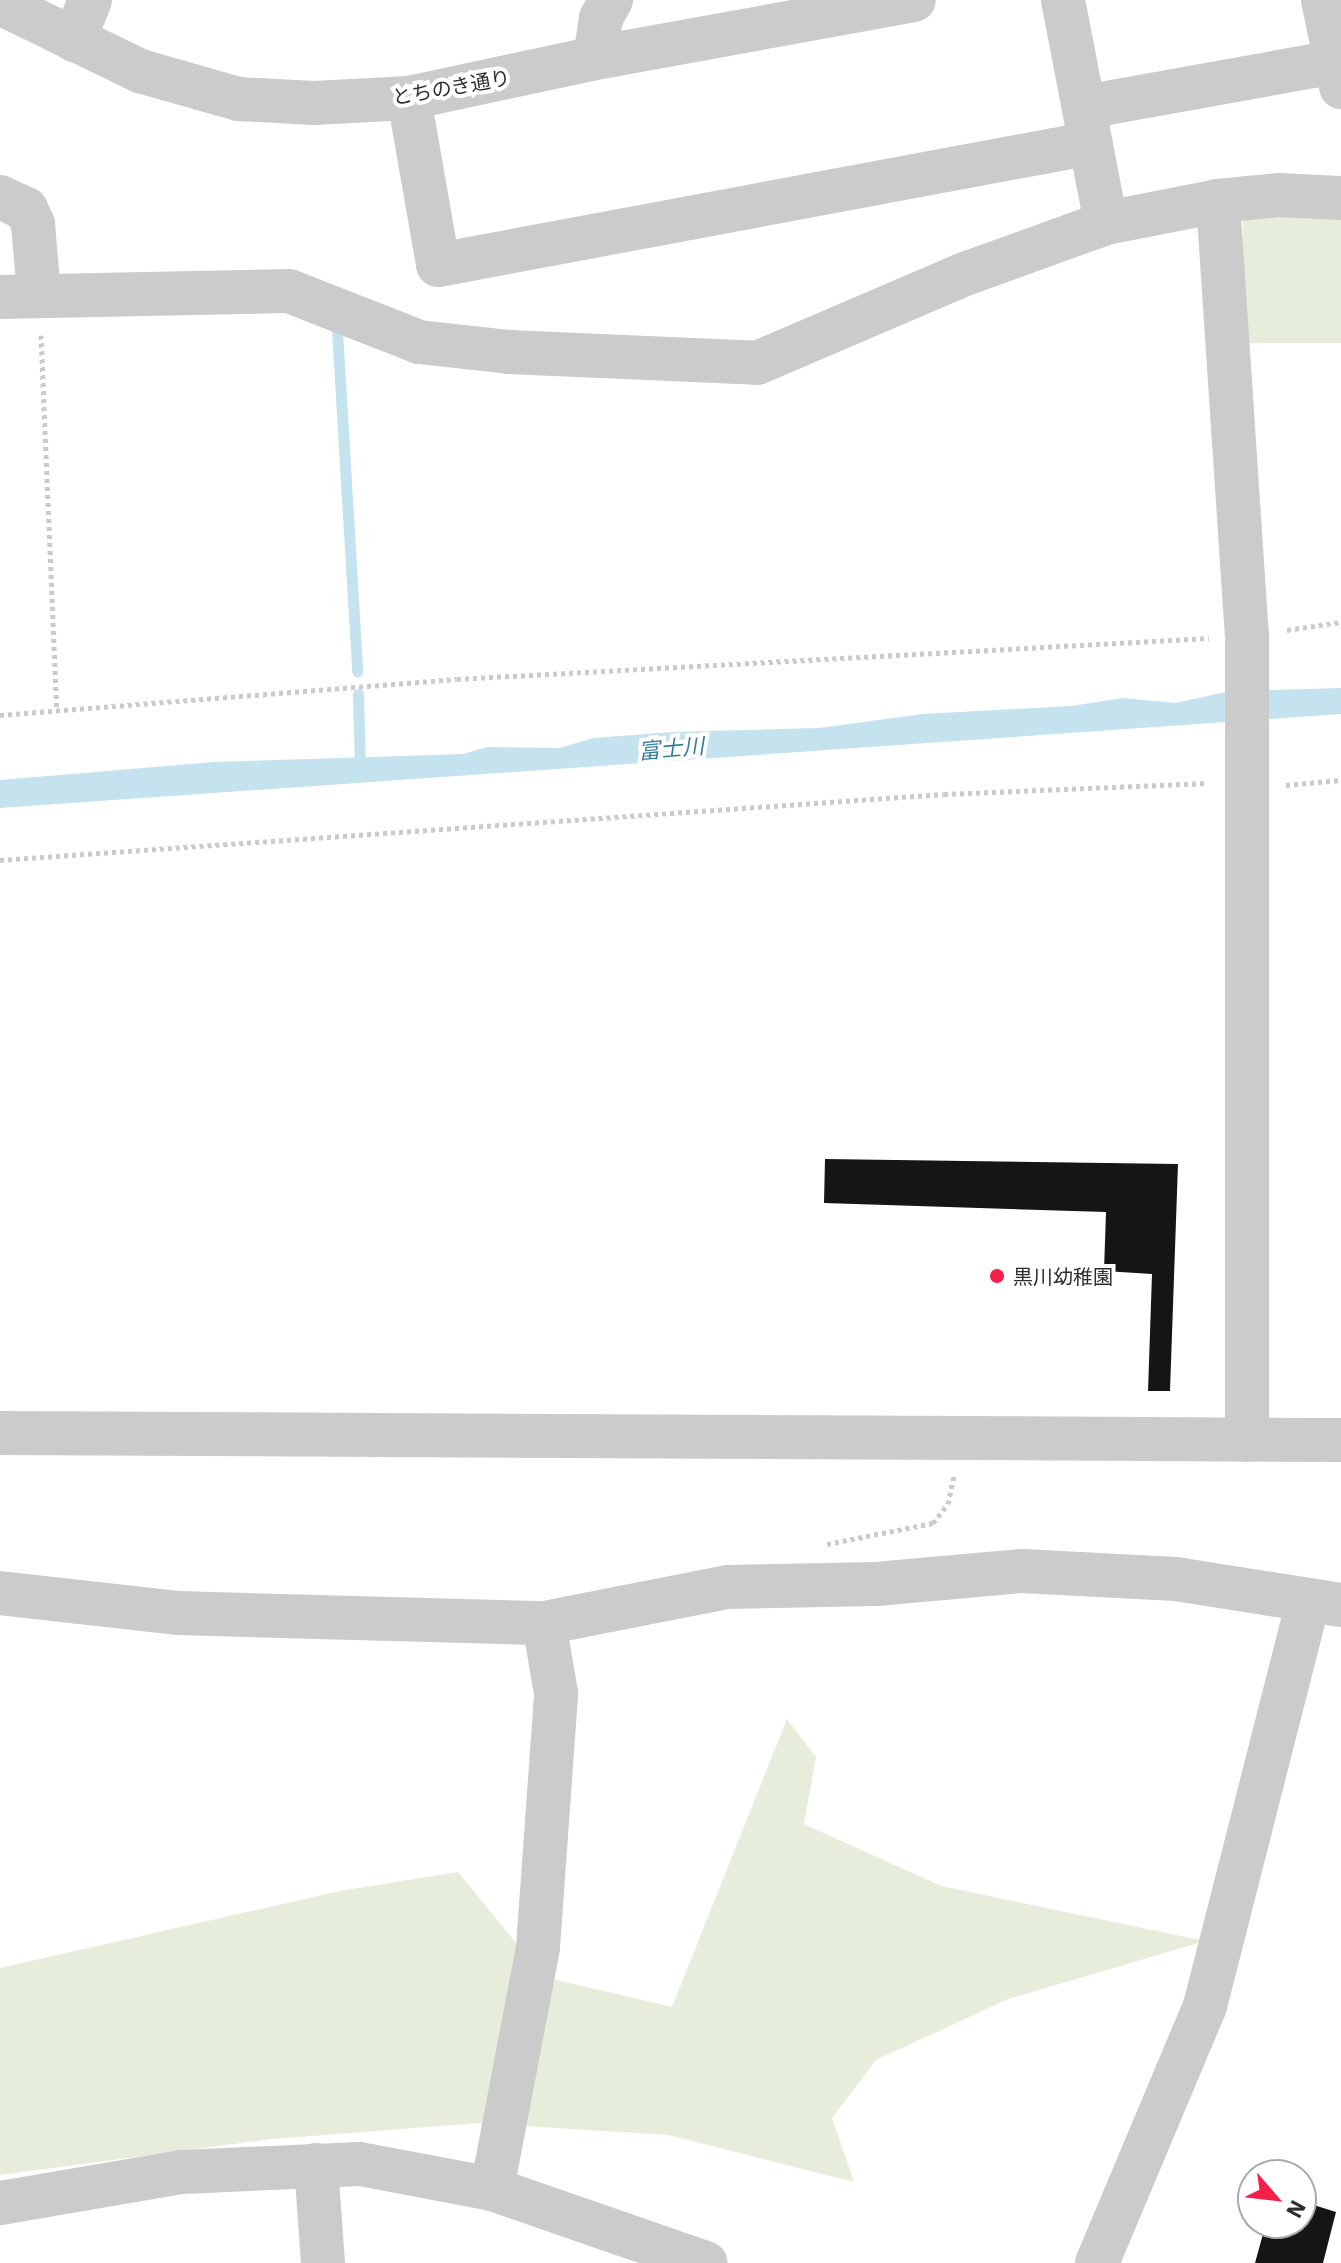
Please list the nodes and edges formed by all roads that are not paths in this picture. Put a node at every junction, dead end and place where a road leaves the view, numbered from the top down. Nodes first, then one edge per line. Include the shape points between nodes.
1 (90, 0) edge
2 (611, 0) edge
3 (914, 0) edge
4 (1063, 0) edge
5 (1323, 0) edge
6 (0, 3) edge
7 (74, 40) junction
8 (595, 58) junction
9 (1338, 75) edge
10 (409, 98) junction
11 (1088, 125) junction
12 (0, 197) edge
13 (1341, 198) edge
14 (1218, 201) junction
15 (1106, 223) junction
16 (20, 296) edge
17 (0, 1433) edge
18 (1247, 1440) junction
19 (1341, 1440) edge
20 (0, 1593) edge
21 (1324, 1603) edge
22 (544, 1623) junction
23 (316, 2165) junction
24 (492, 2189) junction
25 (0, 2203) edge
26 (648, 2253) edge
27 (323, 2263) edge
28 (706, 2263) edge
29 (1097, 2263) edge

1 - 7 street
2 - 8 street via 601,18
3 - 8 street, とちのき通り
4 - 11 street
5 - 9 street
6 - 7 street, とちのき通り
7 - 10 street, とちのき通り via 140,71 238,99 314,103
8 - 10 street, とちのき通り
9 - 11 street
10 - 11 street via 438,265
11 - 15 street
12 - 16 street via 26,209 33,224
13 - 14 street via 1279,195
14 - 15 street
14 - 18 street via 1247,636
15 - 16 street via 965,274 757,363 509,352 419,342 289,291
17 - 18 street
18 - 19 street
20 - 22 street via 177,1613
21 - 22 street via 1176,1579 1022,1571 876,1584 742,1586
21 - 29 street via 1205,2006
22 - 24 street via 556,1693 538,1947
23 - 24 street via 360,2164
23 - 25 street via 182,2172
23 - 27 street
24 - 26 street
26 - 28 street

